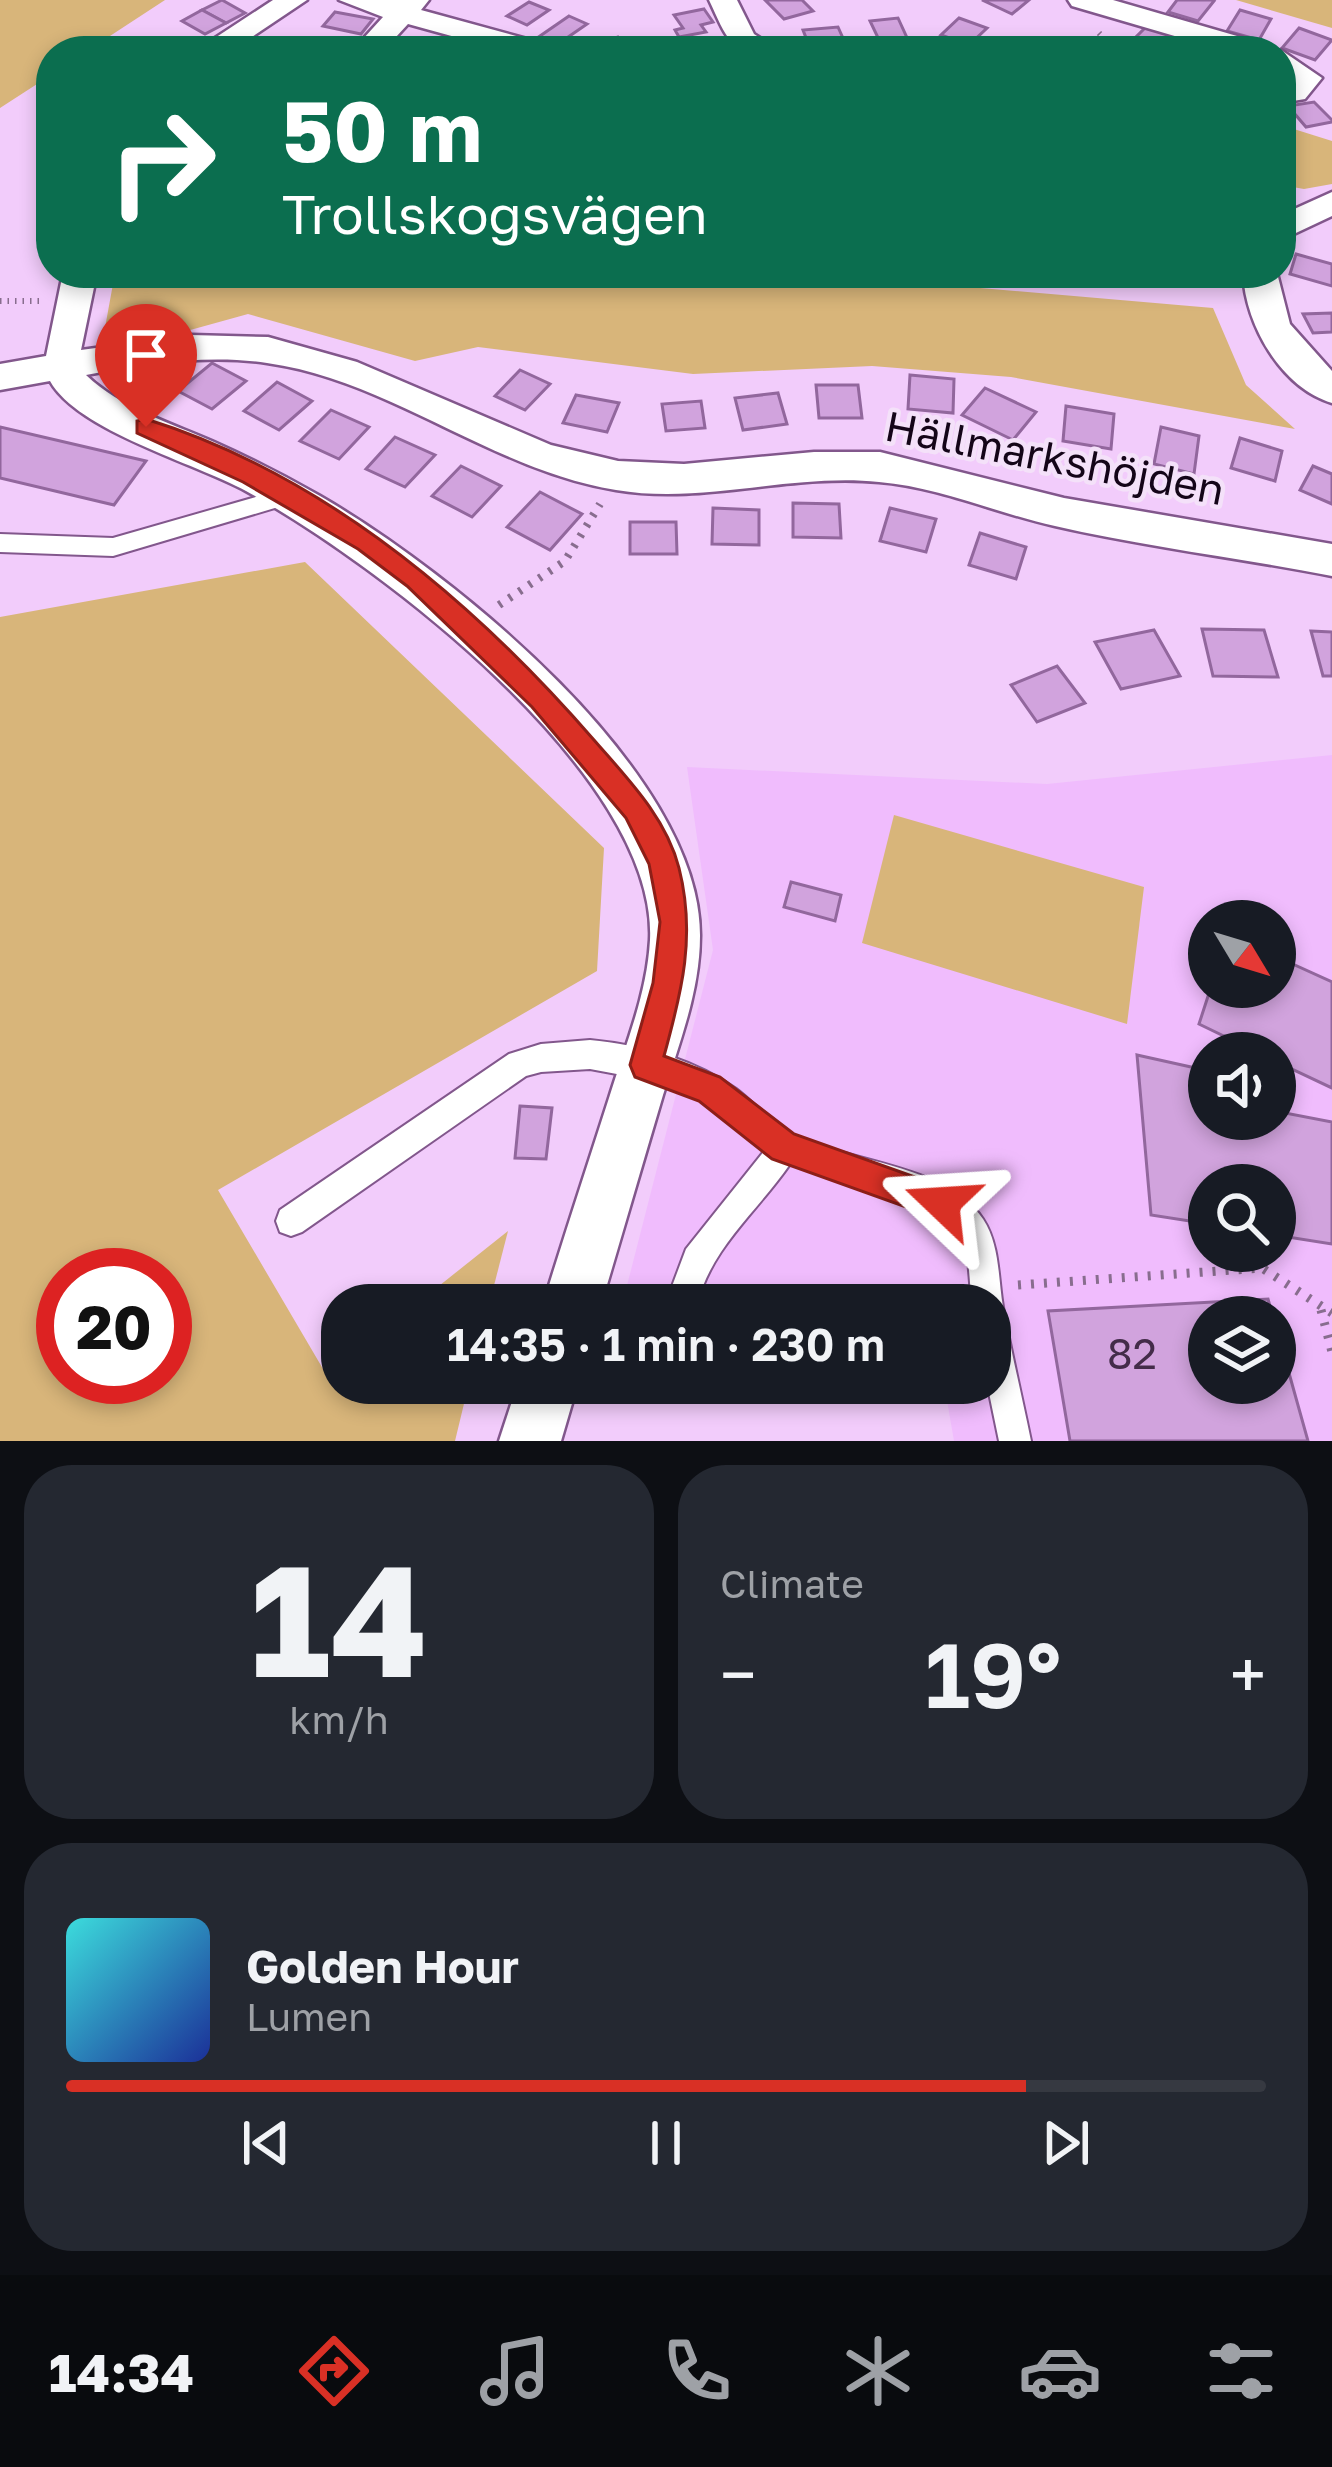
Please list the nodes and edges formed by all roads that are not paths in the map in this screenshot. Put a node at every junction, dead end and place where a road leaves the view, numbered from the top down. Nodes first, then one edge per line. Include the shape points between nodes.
1 (293, 0) edge
2 (353, 0) edge
3 (724, 0) edge
4 (1082, 0) edge
5 (407, 8) edge
6 (234, 36) edge
7 (382, 36) edge
8 (494, 36) edge
9 (741, 36) edge
10 (1193, 36) edge
11 (1332, 202) edge
12 (1296, 221) edge
13 (66, 288) edge
14 (1263, 288) edge
15 (63, 366) junction
16 (0, 377) edge
17 (1332, 390) edge
18 (287, 496) junction
19 (0, 543) edge
20 (1332, 560) edge
21 (646, 1065) junction
22 (784, 1147) junction
23 (291, 1221) dead end
24 (578, 1284) edge
25 (684, 1284) edge
26 (983, 1284) edge
27 (541, 1404) edge
28 (1007, 1404) edge
29 (530, 1441) edge
30 (1015, 1441) edge

1 - 6 street
2 - 5 street
3 - 9 street
4 - 10 street
5 - 7 street
5 - 8 street
11 - 12 street
13 - 15 street
14 - 17 street via 1271,324
15 - 16 street, Hällmarkshöjden
15 - 18 street via 88,400
15 - 20 street, Hällmarkshöjden via 198,347 302,357 615,476 687,482 877,467 1064,513
18 - 19 lane via 113,547 43,538
18 - 21 street via 367,542 468,625 636,809 663,863 675,922 669,983
21 - 22 lane via 709,1088
21 - 23 lane via 570,1051 519,1064
21 - 24 street
22 - 25 lane via 704,1241
22 - 26 lane via 958,1213 973,1231
27 - 29 street
28 - 30 lane

